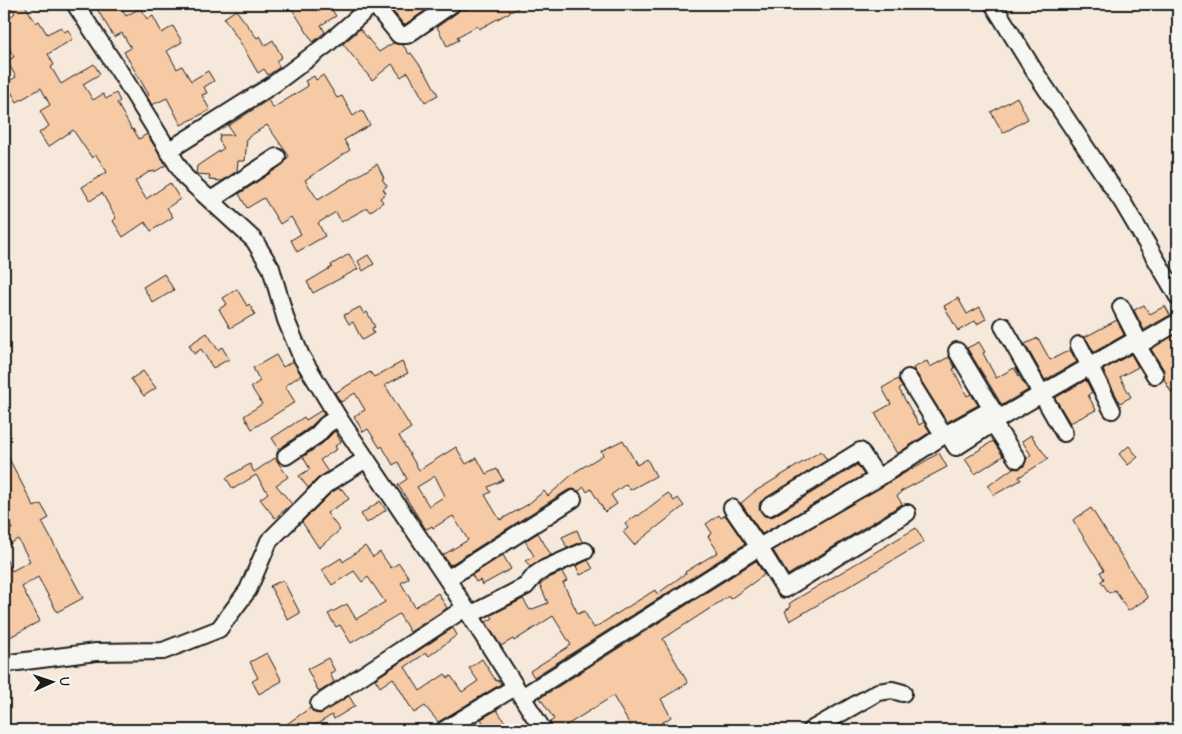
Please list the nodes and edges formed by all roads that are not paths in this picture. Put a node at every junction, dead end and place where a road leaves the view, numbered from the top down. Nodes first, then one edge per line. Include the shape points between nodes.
1 (373, 4) edge
2 (452, 4) edge
3 (993, 4) edge
4 (80, 6) edge
5 (168, 151) junction
6 (277, 157) dead end
7 (211, 200) junction
8 (1178, 296) edge
9 (1121, 308) dead end
10 (1178, 322) edge
11 (1003, 326) dead end
12 (1137, 342) junction
13 (1079, 345) dead end
14 (957, 351) dead end
15 (1090, 367) junction
16 (1155, 375) dead end
17 (908, 378) dead end
18 (1042, 394) junction
19 (1112, 410) dead end
20 (995, 417) junction
21 (338, 418) junction
22 (946, 434) junction
23 (1064, 434) dead end
24 (286, 456) dead end
25 (366, 459) junction
26 (1017, 459) dead end
27 (878, 478) junction
28 (574, 499) dead end
29 (769, 507) dead end
30 (732, 508) dead end
31 (907, 512) dead end
32 (759, 546) junction
33 (585, 551) dead end
34 (447, 579) junction
35 (468, 612) junction
36 (4, 666) edge
37 (518, 692) junction
38 (903, 693) dead end
39 (319, 704) dead end
40 (444, 730) edge
41 (543, 730) edge
42 (811, 730) edge

1 - 2 street via 403,36
1 - 5 street via 274,84
3 - 8 street via 1123,203
4 - 5 street
5 - 7 street via 185,176
6 - 7 street
7 - 21 street via 254,240 265,256 301,356
9 - 12 street
10 - 12 street via 1144,342
11 - 18 street
12 - 15 street
12 - 16 street
13 - 15 street
14 - 20 street
15 - 18 street
15 - 19 street
17 - 22 street
18 - 20 street
18 - 23 street
20 - 22 street
20 - 26 street
21 - 24 street
21 - 25 street
22 - 27 street
25 - 34 street
25 - 36 street via 325,485 269,540 248,590 219,629 163,651 96,652
27 - 29 street via 860,451
27 - 32 street
28 - 34 street
30 - 32 street
31 - 32 street via 785,589
32 - 37 street
33 - 35 street via 544,569 526,586
34 - 35 street
35 - 37 street
35 - 39 street
37 - 40 street
37 - 41 street
38 - 42 street via 892,690 878,692

